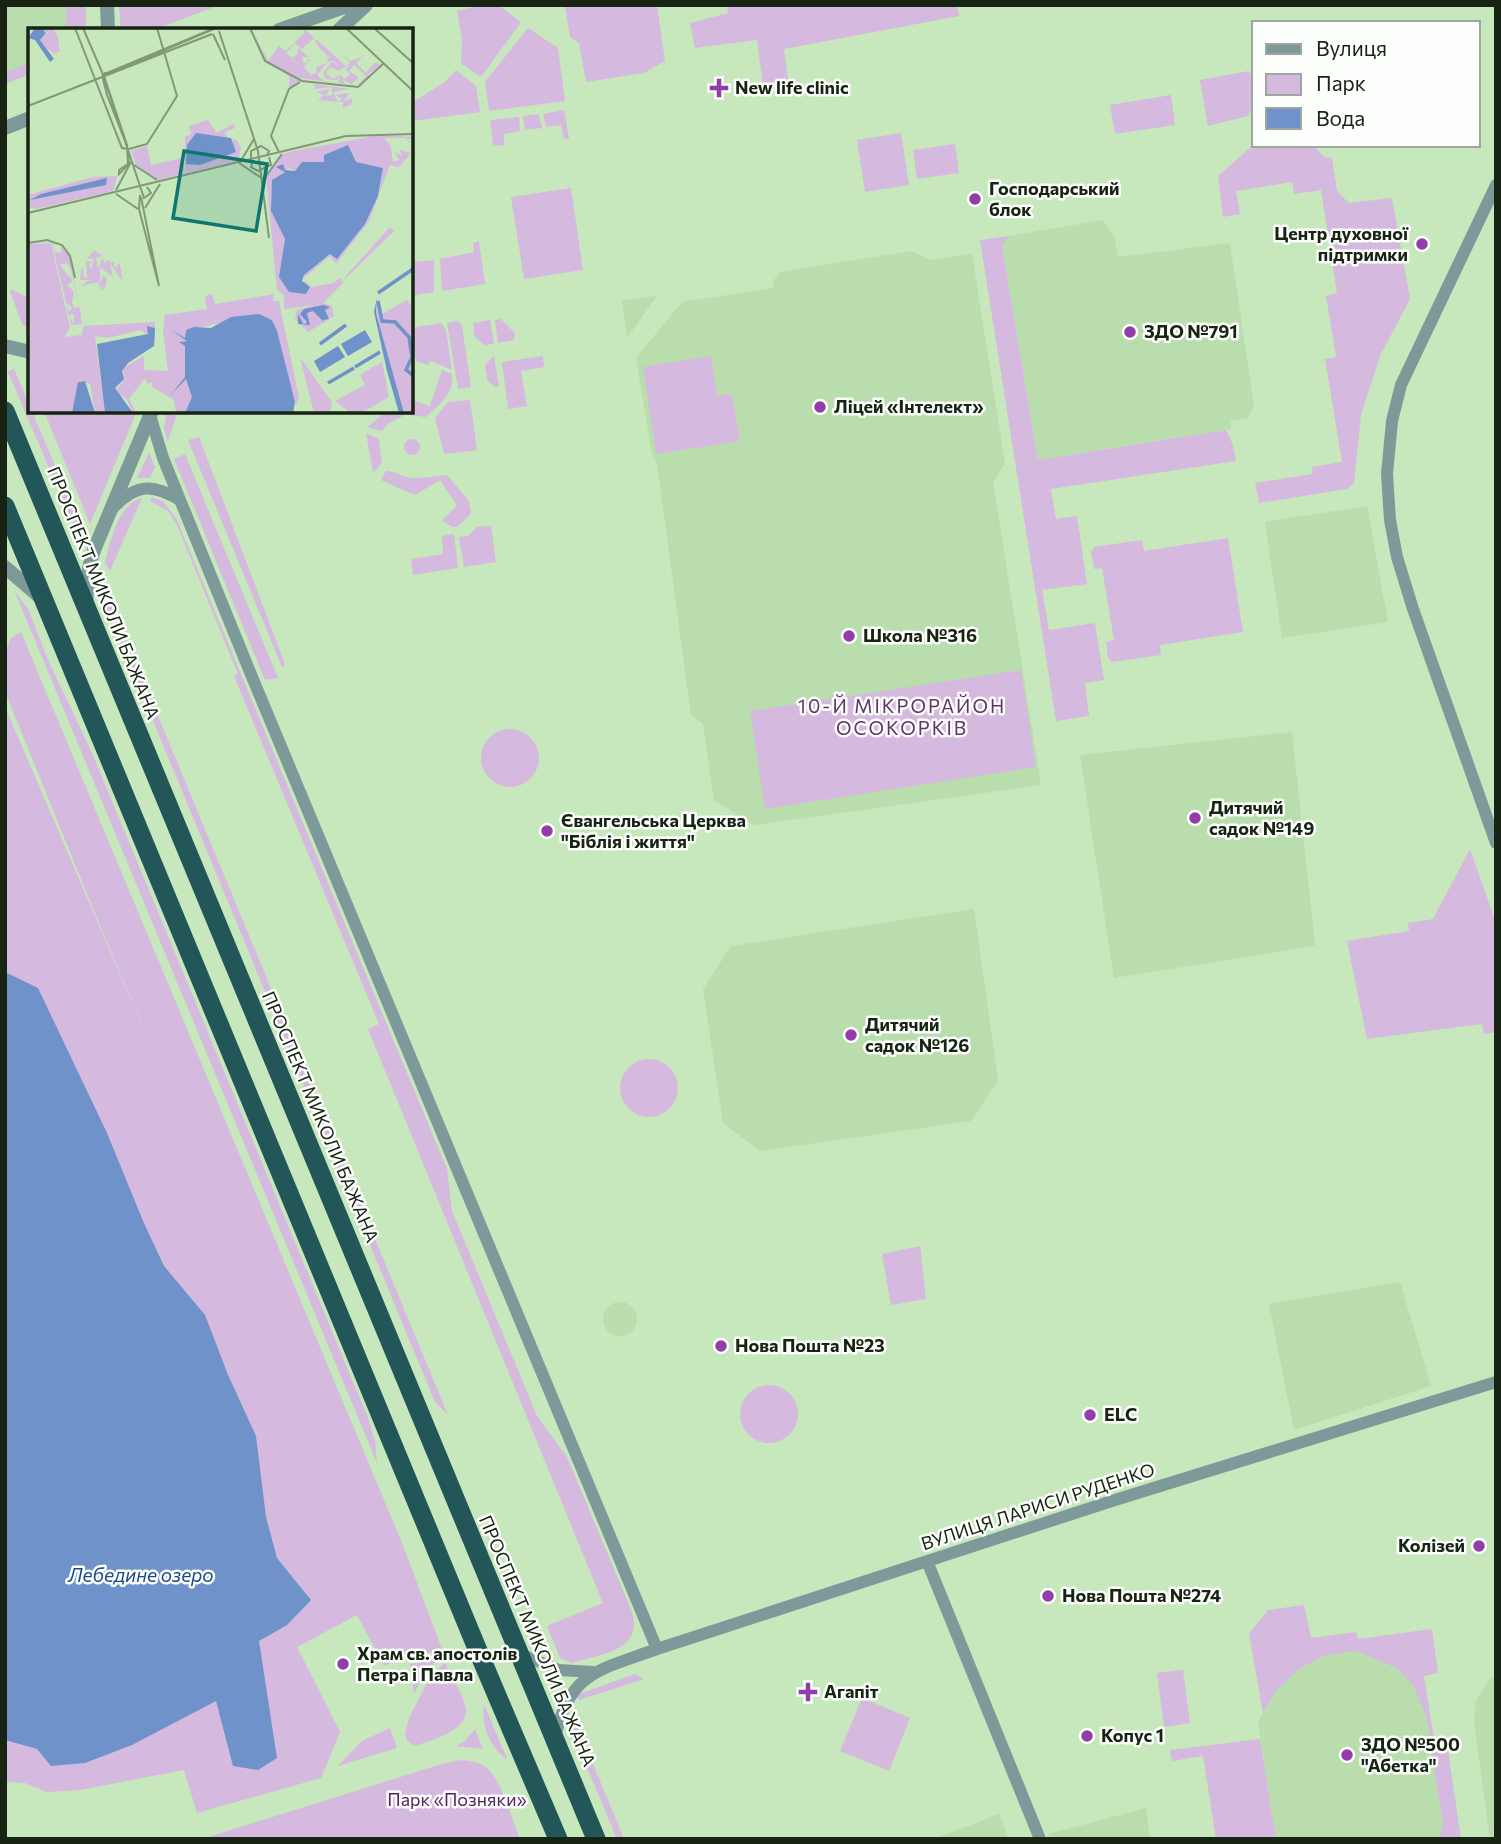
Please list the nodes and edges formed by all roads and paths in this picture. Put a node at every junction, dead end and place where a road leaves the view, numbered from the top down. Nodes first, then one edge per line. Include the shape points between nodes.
1 (107, 5) edge
2 (350, 5) edge
3 (366, 5) edge
4 (108, 28) edge
5 (285, 28) edge
6 (341, 28) edge
7 (28, 118) edge
8 (5, 128) edge
9 (1496, 185) edge
10 (5, 346) edge
11 (28, 352) edge
12 (5, 411) edge
13 (151, 413) edge
14 (180, 500) junction
15 (5, 506) edge
16 (108, 514) junction
17 (5, 567) edge
18 (43, 599) junction
19 (86, 609) junction
20 (1496, 843) edge
21 (1496, 1382) edge
22 (927, 1561) junction
23 (657, 1649) junction
24 (520, 1654) junction
25 (593, 1672) junction
26 (555, 1739) junction
27 (558, 1839) edge
28 (596, 1839) edge
29 (1040, 1839) edge

1 - 4 street
2 - 5 street
3 - 6 street
7 - 8 street
9 - 20 street via 1401,385 1387,474 1397,557
10 - 11 street
12 - 19 highway, ПРОСПЕКТ МИКОЛИ БАЖАНА
13 - 14 street
13 - 16 street
14 - 16 street via 157,488 137,490
14 - 23 street
15 - 18 highway
16 - 19 street via 89,568
17 - 18 street
18 - 27 highway
19 - 24 highway, ПРОСПЕКТ МИКОЛИ БАЖАНА
21 - 22 street, ВУЛИЦЯ ЛАРИСИ РУДЕНКО
22 - 23 street, ВУЛИЦЯ ЛАРИСИ РУДЕНКО
22 - 29 street
23 - 25 street, ВУЛИЦЯ ЛАРИСИ РУДЕНКО
24 - 25 street, ВУЛИЦЯ ЛАРИСИ РУДЕНКО via 559,1670
24 - 26 highway, ПРОСПЕКТ МИКОЛИ БАЖАНА
25 - 26 street, ВУЛИЦЯ ЛАРИСИ РУДЕНКО via 563,1706
26 - 28 highway, ПРОСПЕКТ МИКОЛИ БАЖАНА

